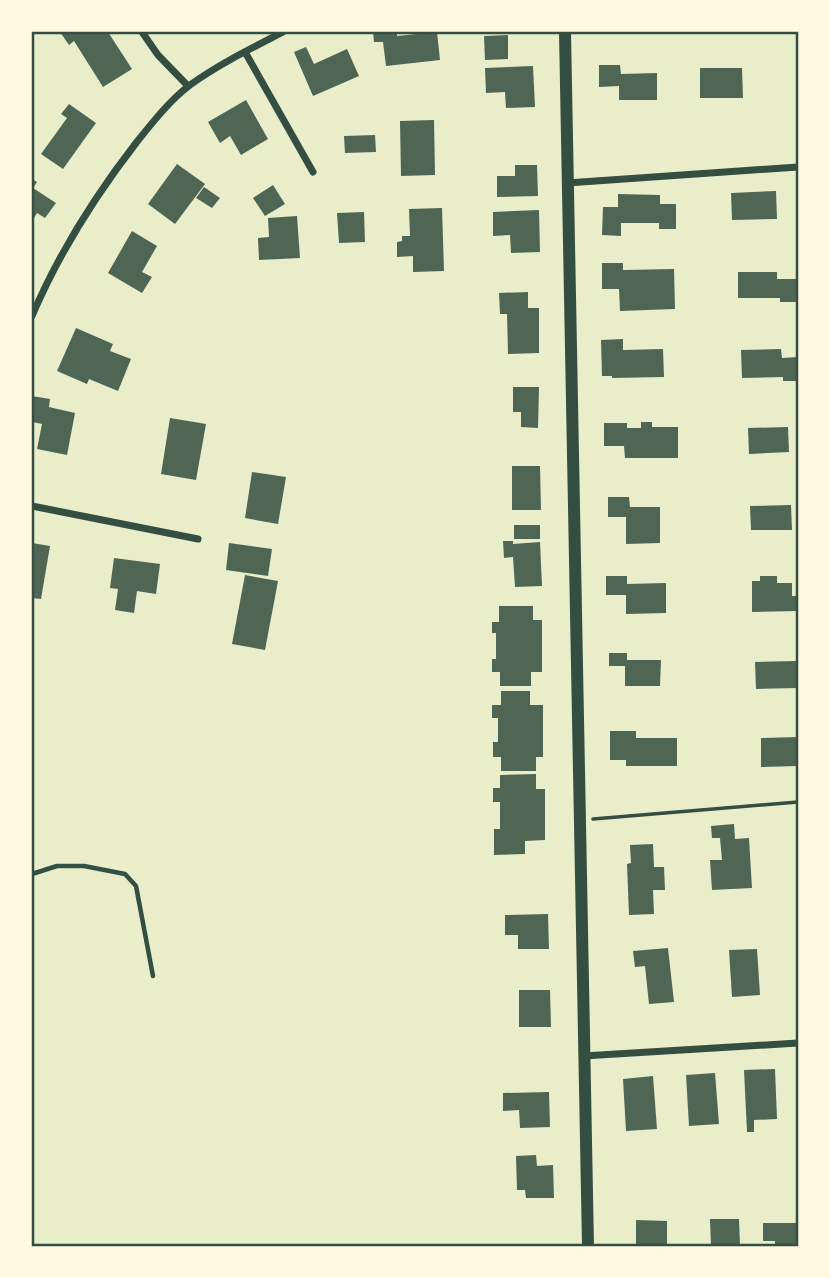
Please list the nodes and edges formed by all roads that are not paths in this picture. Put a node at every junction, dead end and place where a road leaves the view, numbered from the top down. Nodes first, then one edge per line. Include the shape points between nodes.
1 (142, 32) edge
2 (283, 32) edge
3 (565, 32) edge
4 (245, 52) junction
5 (188, 86) junction
6 (799, 167) edge
7 (313, 172) dead end
8 (567, 183) junction
9 (32, 316) edge
10 (32, 506) edge
11 (198, 539) dead end
12 (32, 874) edge
13 (153, 976) dead end
14 (799, 1043) edge
15 (583, 1056) junction
16 (588, 1247) edge

1 - 5 street
2 - 4 street
3 - 8 street
4 - 5 street
4 - 7 street
5 - 9 street via 116,169 71,240
6 - 8 street
8 - 15 street
10 - 11 street
12 - 13 lane via 57,866 125,874 136,886
14 - 15 street
15 - 16 street

